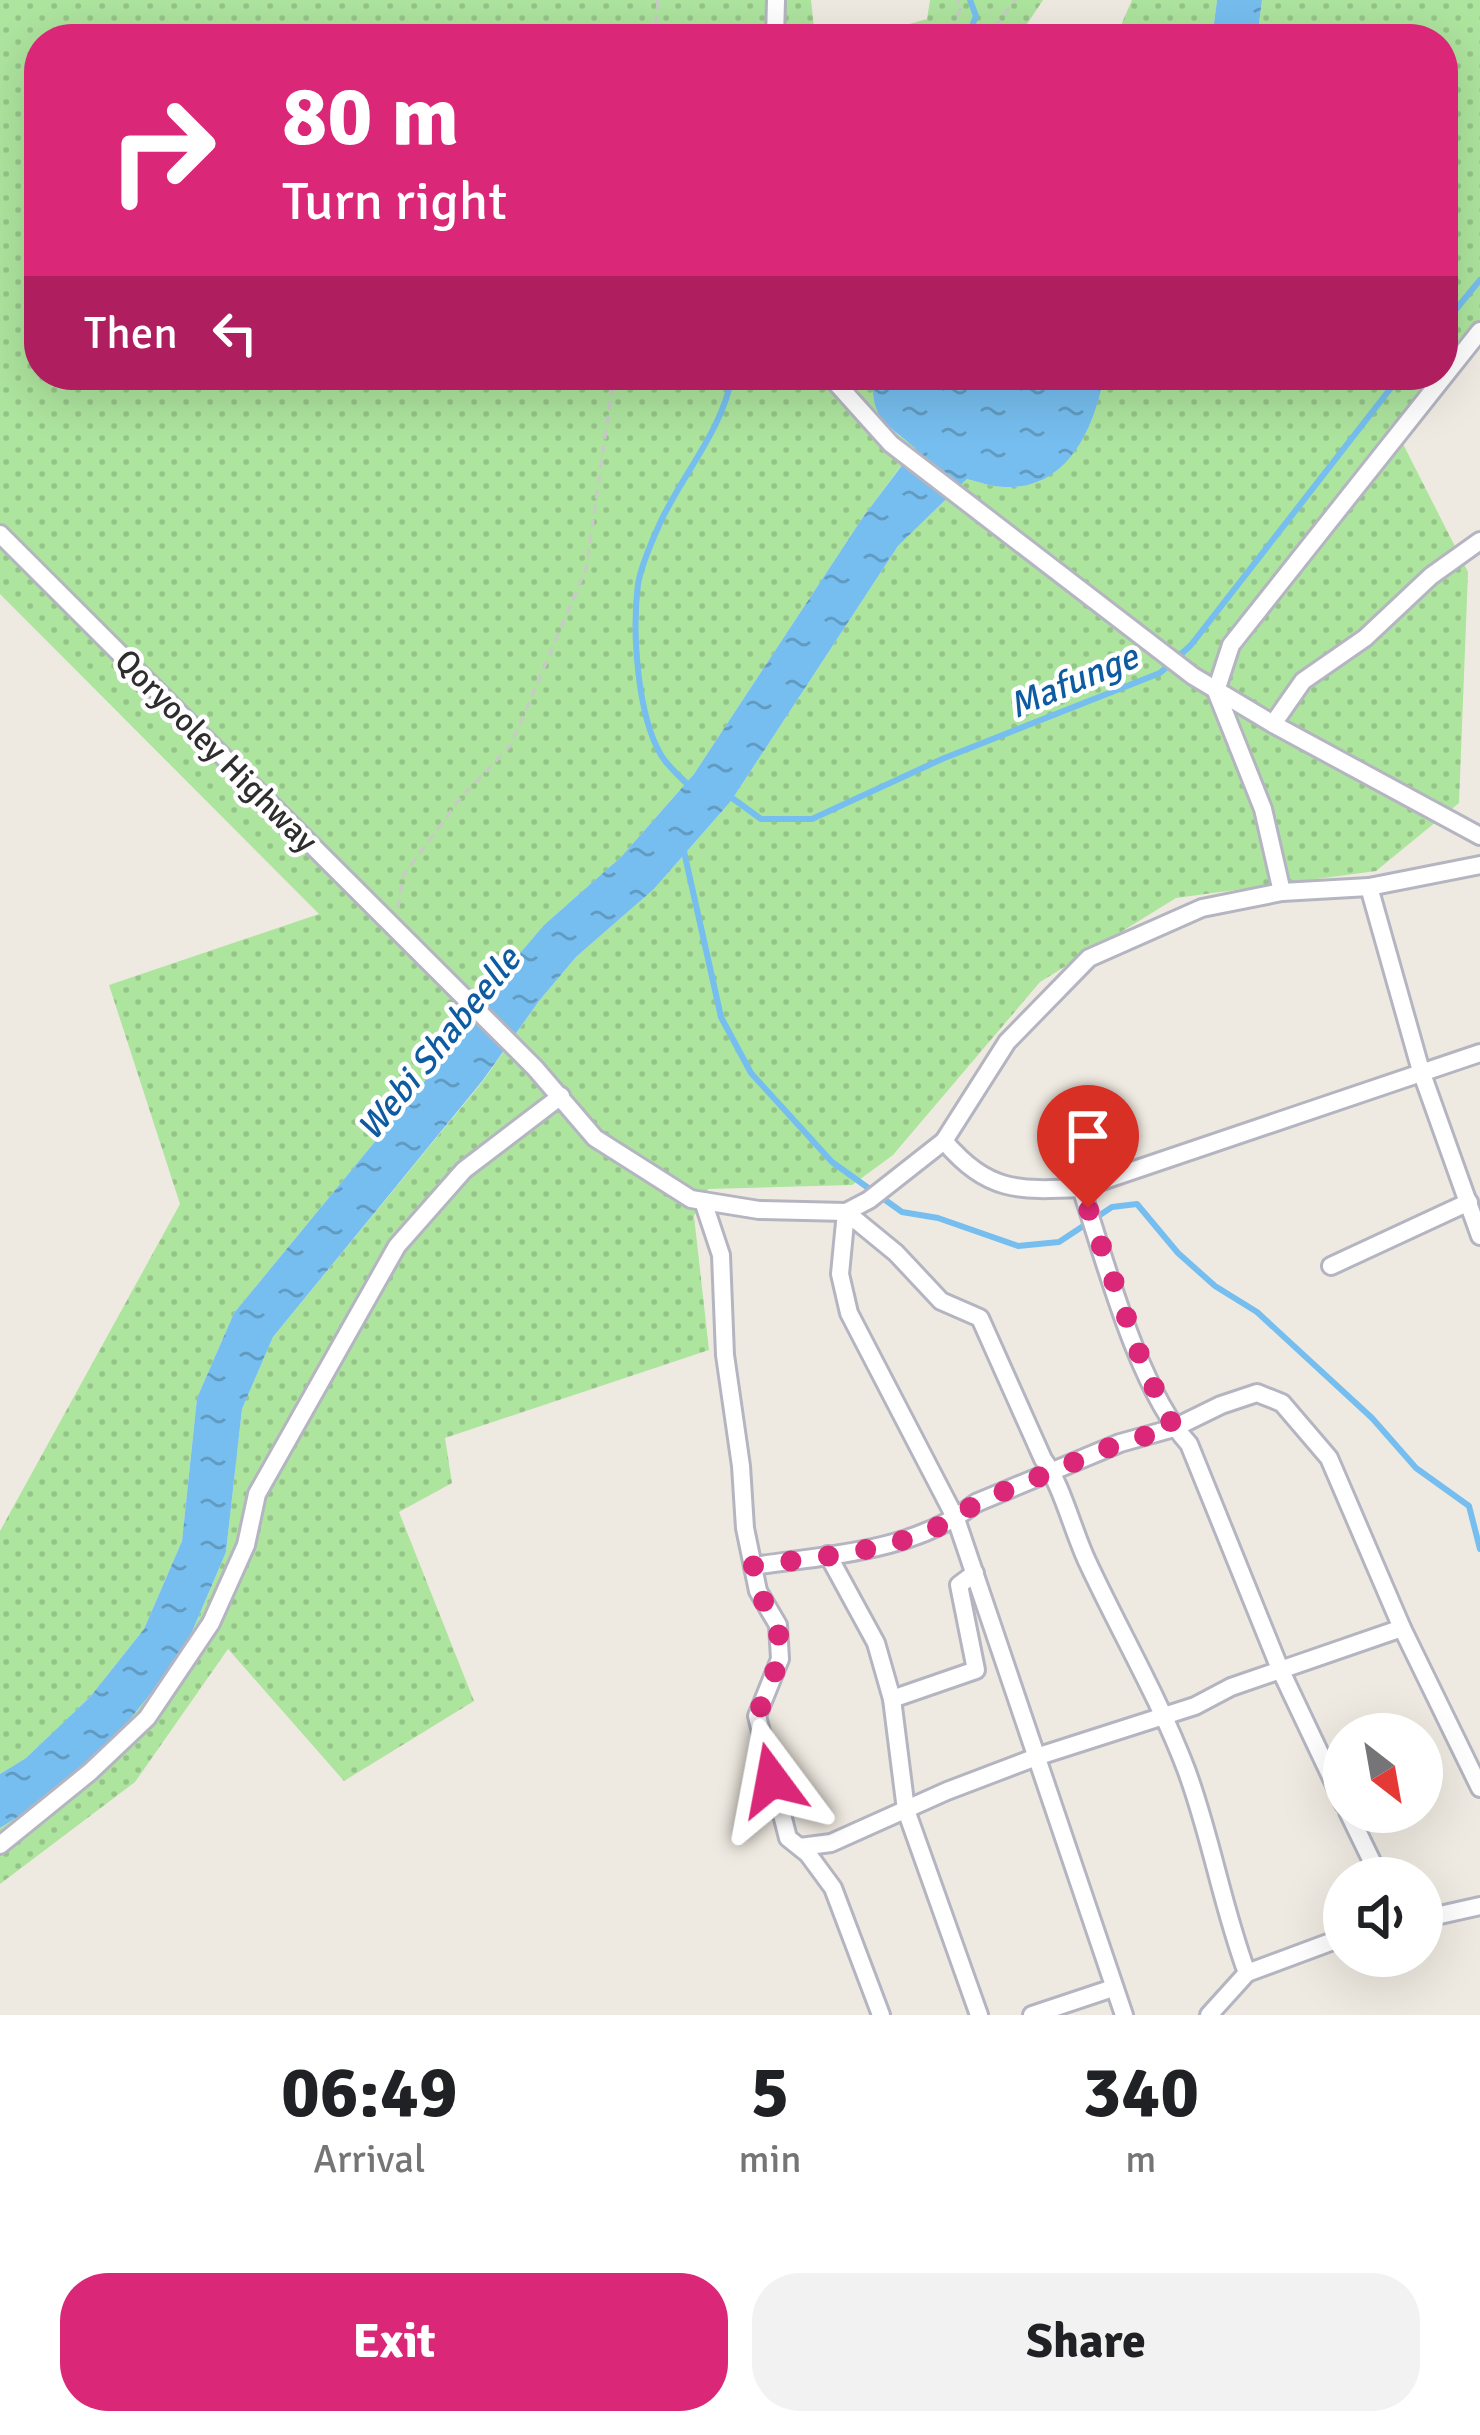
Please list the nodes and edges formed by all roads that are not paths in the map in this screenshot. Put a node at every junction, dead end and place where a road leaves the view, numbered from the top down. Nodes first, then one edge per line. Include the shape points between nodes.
1 (1480, 331) edge
2 (1458, 359) edge
3 (842, 390) edge
4 (1433, 390) edge
5 (0, 534) edge
6 (1480, 541) edge
7 (1216, 691) junction
8 (1273, 724) junction
9 (1480, 836) edge
10 (1477, 871) edge
11 (1369, 887) junction
12 (1282, 892) junction
13 (1480, 1053) edge
14 (1421, 1071) junction
15 (561, 1096) junction
16 (944, 1141) junction
17 (1081, 1188) junction
18 (703, 1201) junction
19 (1469, 1202) junction
20 (846, 1212) junction
21 (1480, 1236) edge
22 (1331, 1266) dead end
23 (1174, 1428) junction
24 (1052, 1471) junction
25 (956, 1519) junction
26 (828, 1556) junction
27 (753, 1566) junction
28 (975, 1573) junction
29 (1402, 1628) junction
30 (1280, 1670) junction
31 (892, 1700) junction
32 (1163, 1716) junction
33 (1039, 1756) junction
34 (1323, 1760) edge
35 (1480, 1788) edge
36 (906, 1810) junction
37 (0, 1845) edge
38 (800, 1847) junction
39 (1480, 1906) edge
40 (1443, 1914) edge
41 (1323, 1945) edge
42 (1247, 1973) junction
43 (1113, 1988) junction
44 (881, 2015) edge
45 (980, 2015) edge
46 (1032, 2015) edge
47 (1124, 2015) edge
48 (1209, 2015) edge

1 - 2 street
3 - 7 street via 891,444
4 - 7 street via 1231,645
5 - 15 street, Qoryooley Highway
6 - 8 street via 1304,681
7 - 8 street
7 - 12 street via 1263,809
8 - 9 street
10 - 11 street
11 - 12 street
11 - 14 street
12 - 16 street via 1202,908 1089,958 1007,1042
13 - 14 street
14 - 17 street
14 - 19 street
15 - 18 street via 595,1138
15 - 37 street via 464,1170 397,1246 257,1494 246,1545 211,1623 147,1718
16 - 17 street via 968,1168 1002,1187
16 - 20 street
17 - 23 street
18 - 20 street
18 - 27 street via 721,1255 725,1355
19 - 21 street
19 - 22 street
20 - 24 street via 940,1301 980,1318
20 - 25 street via 841,1274 849,1312
23 - 24 street
23 - 29 street via 1257,1393 1282,1403 1329,1458
23 - 30 street via 1189,1444
24 - 25 street
24 - 32 street via 1068,1521
25 - 26 street
25 - 28 street
26 - 27 street
26 - 31 street via 876,1643
27 - 38 street via 778,1625 780,1659 757,1716 788,1838
28 - 31 street via 959,1585 976,1670
28 - 33 street
29 - 30 street
29 - 35 street
30 - 32 street
30 - 34 street
31 - 36 street
32 - 33 street
32 - 42 street
33 - 36 street
33 - 43 street
36 - 38 street via 831,1843
36 - 45 street
38 - 44 street via 833,1888
39 - 40 street
41 - 42 street
42 - 48 street
43 - 46 street
43 - 47 street

